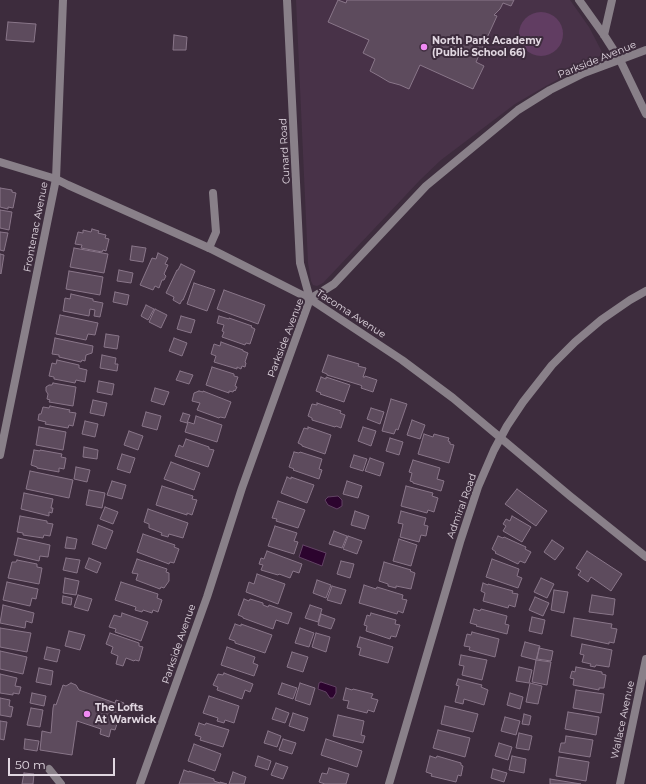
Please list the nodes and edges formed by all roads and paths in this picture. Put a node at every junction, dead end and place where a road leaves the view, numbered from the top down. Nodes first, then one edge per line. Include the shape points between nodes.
1 (63, 0) edge
2 (287, 0) edge
3 (579, 0) edge
4 (612, 0) edge
5 (604, 35) junction
6 (646, 50) edge
7 (620, 60) junction
8 (646, 114) edge
9 (0, 162) edge
10 (56, 179) junction
11 (213, 193) dead end
12 (209, 248) junction
13 (646, 291) edge
14 (310, 299) junction
15 (500, 439) junction
16 (0, 455) edge
17 (646, 557) edge
18 (646, 659) edge
19 (49, 769) dead end
20 (61, 784) edge
21 (140, 784) edge
22 (389, 784) edge
23 (620, 784) edge

1 - 10 street, Frontenac Avenue
2 - 14 street, Cunard Road via 300,263
3 - 5 street
4 - 5 street
5 - 7 street
6 - 7 street, Parkside Avenue
7 - 8 street
7 - 14 street, Parkside Avenue via 550,90 518,110 426,186 334,284
9 - 10 street, Tacoma Avenue
10 - 12 street, Tacoma Avenue
10 - 16 street, Frontenac Avenue
11 - 12 street via 216,232
12 - 14 street, Tacoma Avenue
13 - 15 street, Admiral Road via 601,320 552,365 523,402
14 - 15 street, Tacoma Avenue via 402,360 453,398
14 - 21 street, Parkside Avenue
15 - 17 street, Tacoma Avenue
15 - 22 street, Admiral Road via 478,486
18 - 23 street, Wallace Avenue
19 - 20 street

